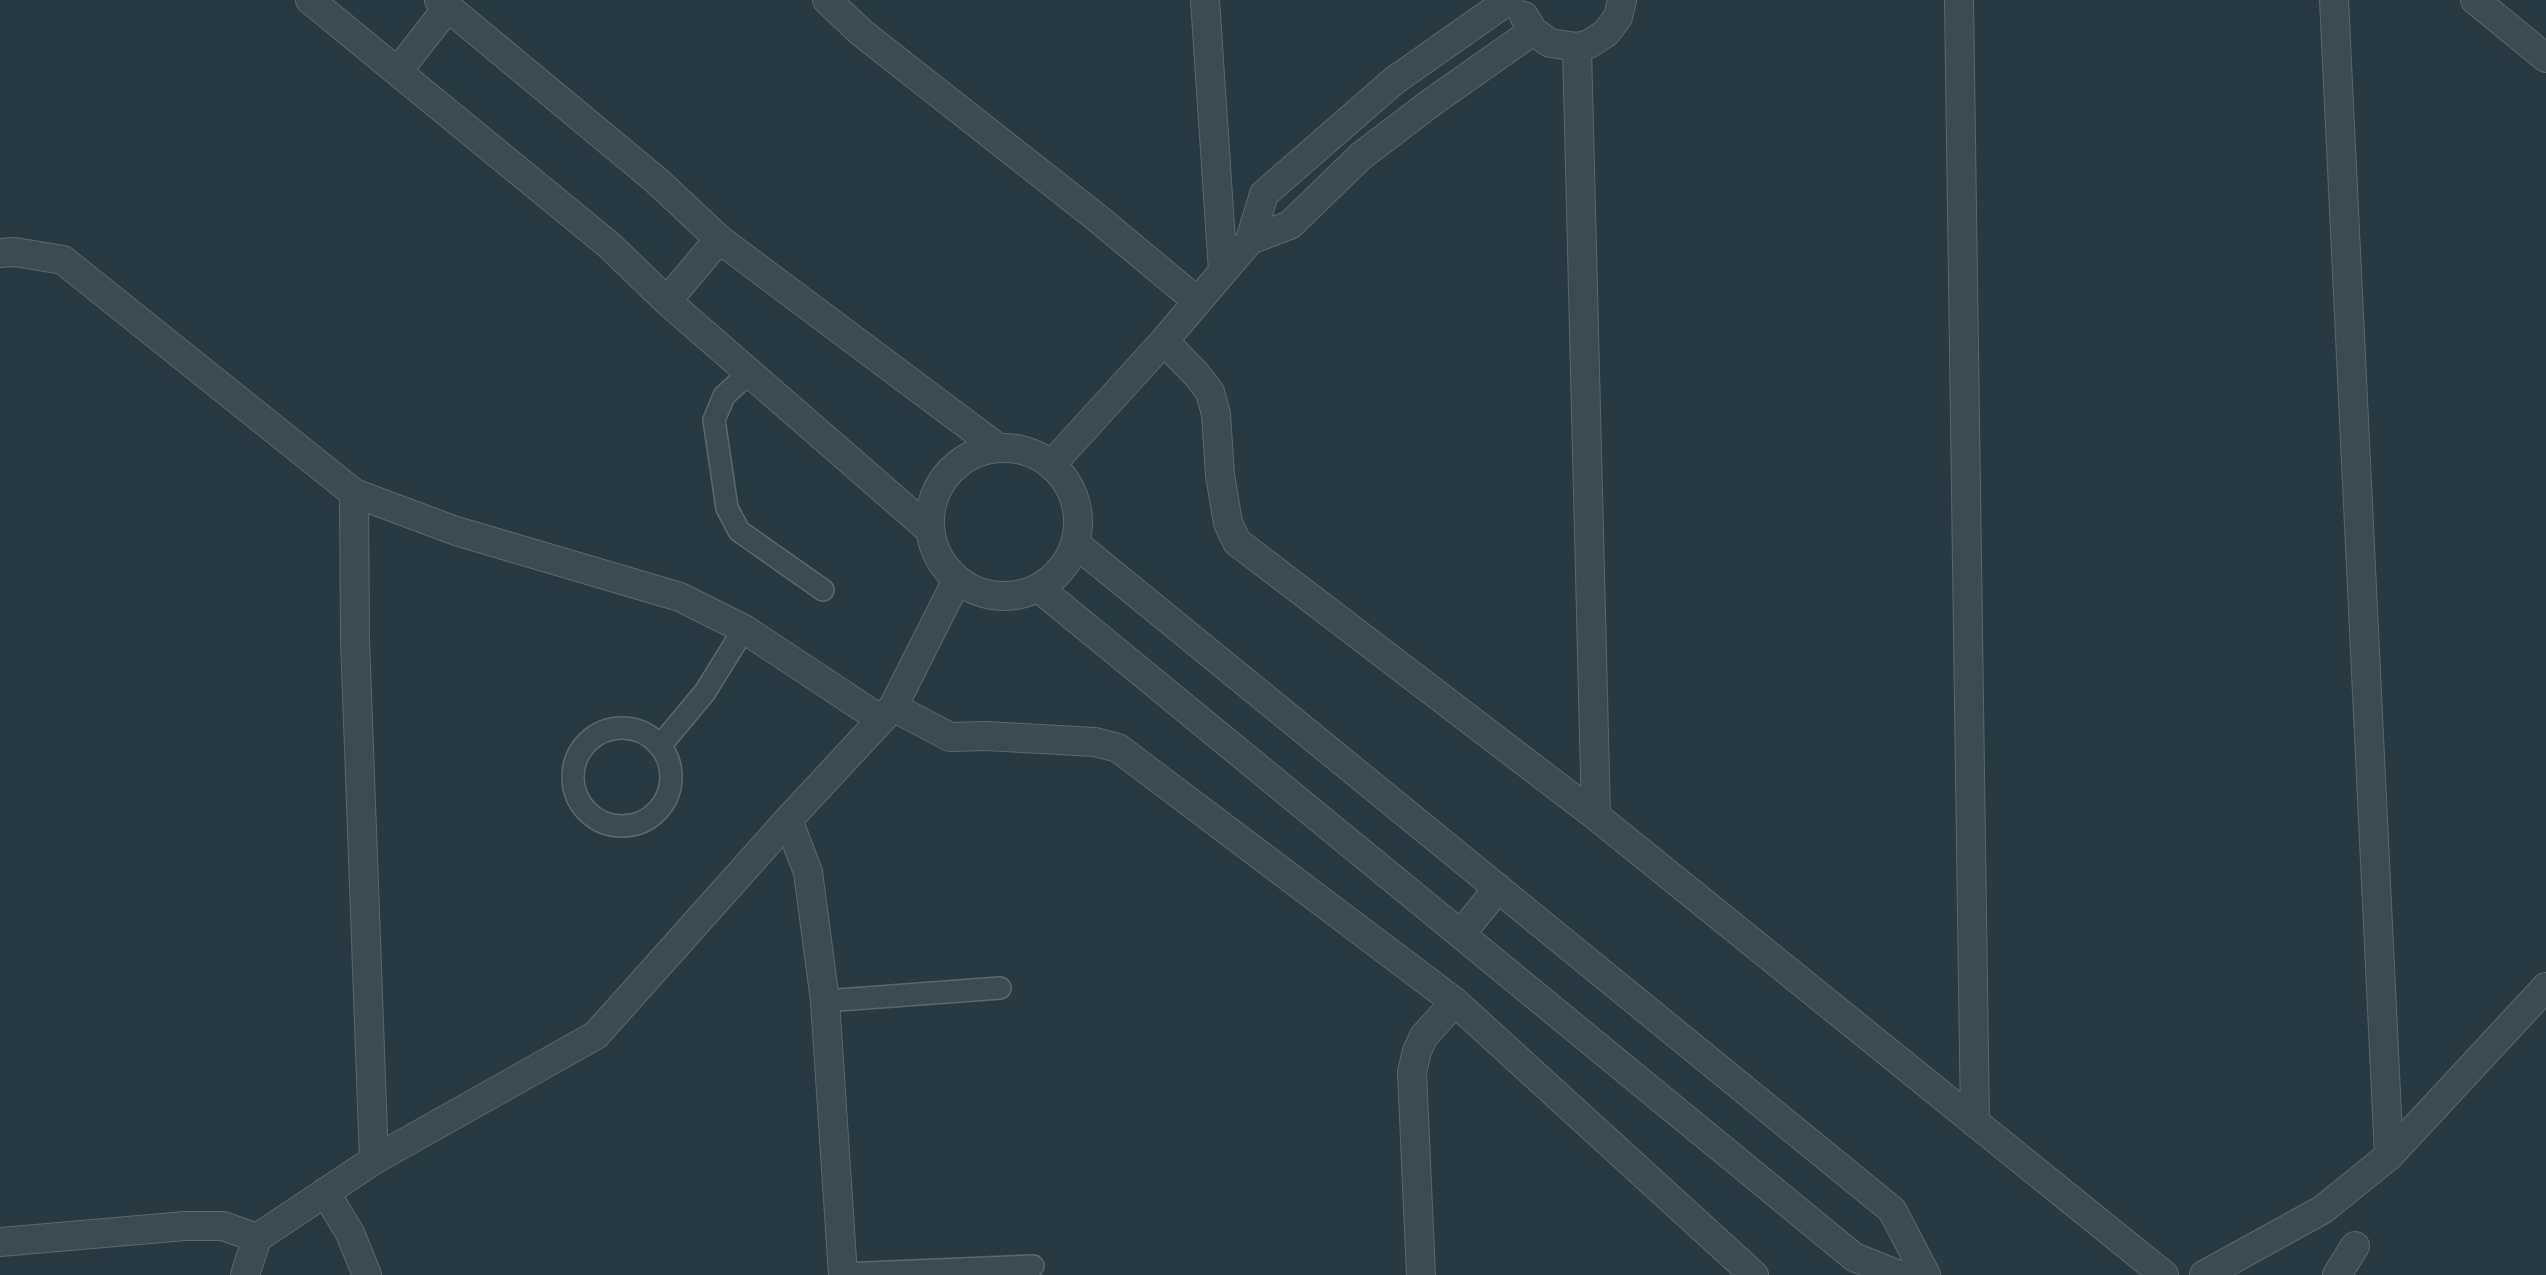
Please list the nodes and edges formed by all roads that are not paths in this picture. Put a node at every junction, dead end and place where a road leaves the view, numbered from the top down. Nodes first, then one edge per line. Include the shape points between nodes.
1 (310, 0) edge
2 (827, 0) edge
3 (1205, 0) edge
4 (1509, 0) edge
5 (1520, 0) edge
6 (1622, 0) edge
7 (1959, 0) edge
8 (2334, 0) edge
9 (2476, 0) edge
10 (448, 2) edge
11 (1533, 31) junction
12 (1577, 47) junction
13 (2546, 58) edge
14 (398, 71) junction
15 (720, 238) junction
16 (1250, 240) junction
17 (0, 253) edge
18 (1223, 271) junction
19 (667, 301) junction
20 (1197, 301) junction
21 (1164, 340) junction
22 (749, 373) junction
23 (996, 447) junction
24 (1052, 464) junction
25 (354, 493) junction
26 (930, 530) junction
27 (1076, 544) junction
28 (957, 580) junction
29 (1040, 589) junction
30 (823, 590) dead end
31 (744, 629) junction
32 (886, 713) junction
33 (660, 746) junction
34 (1596, 816) junction
35 (788, 820) junction
36 (1498, 888) junction
37 (1461, 934) junction
38 (1000, 988) dead end
39 (2546, 988) edge
40 (825, 1001) junction
41 (1455, 1002) junction
42 (1975, 1123) junction
43 (2389, 1156) junction
44 (374, 1160) junction
45 (325, 1192) junction
46 (257, 1238) junction
47 (0, 1242) edge
48 (2355, 1246) dead end
49 (1033, 1266) dead end
50 (843, 1274) edge
51 (245, 1275) edge
52 (368, 1275) edge
53 (1421, 1275) edge
54 (1754, 1275) edge
55 (1899, 1275) edge
56 (1926, 1275) edge
57 (2164, 1275) edge
58 (2204, 1275) edge
59 (2337, 1275) edge

1 - 14 street
2 - 20 street via 862,33
3 - 18 street
4 - 16 street via 1395,80 1264,194
5 - 11 street via 1523,14
6 - 12 street via 1618,17 1606,33 1589,44
7 - 42 street
8 - 43 street
9 - 13 street
10 - 14 street
10 - 15 street
11 - 12 street via 1550,43
11 - 16 street via 1361,156 1290,225
12 - 34 street
14 - 19 street via 609,245
15 - 19 street
15 - 23 street
16 - 18 street
17 - 25 street via 15,252 63,260
18 - 20 street
19 - 22 street
20 - 21 street
21 - 24 street
21 - 34 street via 1210,392 1216,414 1220,475 1228,523 1237,542
22 - 26 street
22 - 30 lane via 724,396 714,420 728,508 739,531
23 - 24 street via 1026,450
23 - 26 street via 969,456 946,475 933,501
24 - 27 street via 1070,487 1079,514
25 - 31 street via 456,531 680,597
25 - 44 street via 355,639
26 - 28 street via 938,558
27 - 29 street via 1062,570
27 - 36 street
28 - 29 street via 983,594 1012,598
28 - 32 street
29 - 37 street
31 - 32 street
31 - 33 lane via 705,692
32 - 35 street
32 - 41 street via 950,737 1096,742 1118,748
33 - 33 lane via 670,763 672,782 666,801 654,816 637,825 617,828 598,822 584,810 574,792 572,772 578,754 590,738 608,729 627,728 646,733
34 - 42 street
35 - 40 street via 808,872
35 - 44 street via 596,1035
36 - 37 street
36 - 56 street via 1892,1210
37 - 55 street via 1854,1257
38 - 40 lane
39 - 43 street
40 - 50 street
41 - 53 street via 1424,1036 1412,1072
41 - 54 street
42 - 57 street
43 - 58 street via 2322,1210
44 - 45 street
45 - 46 street
45 - 52 street via 350,1233
46 - 47 street via 223,1226 184,1226
46 - 51 street
48 - 59 street
49 - 50 lane

